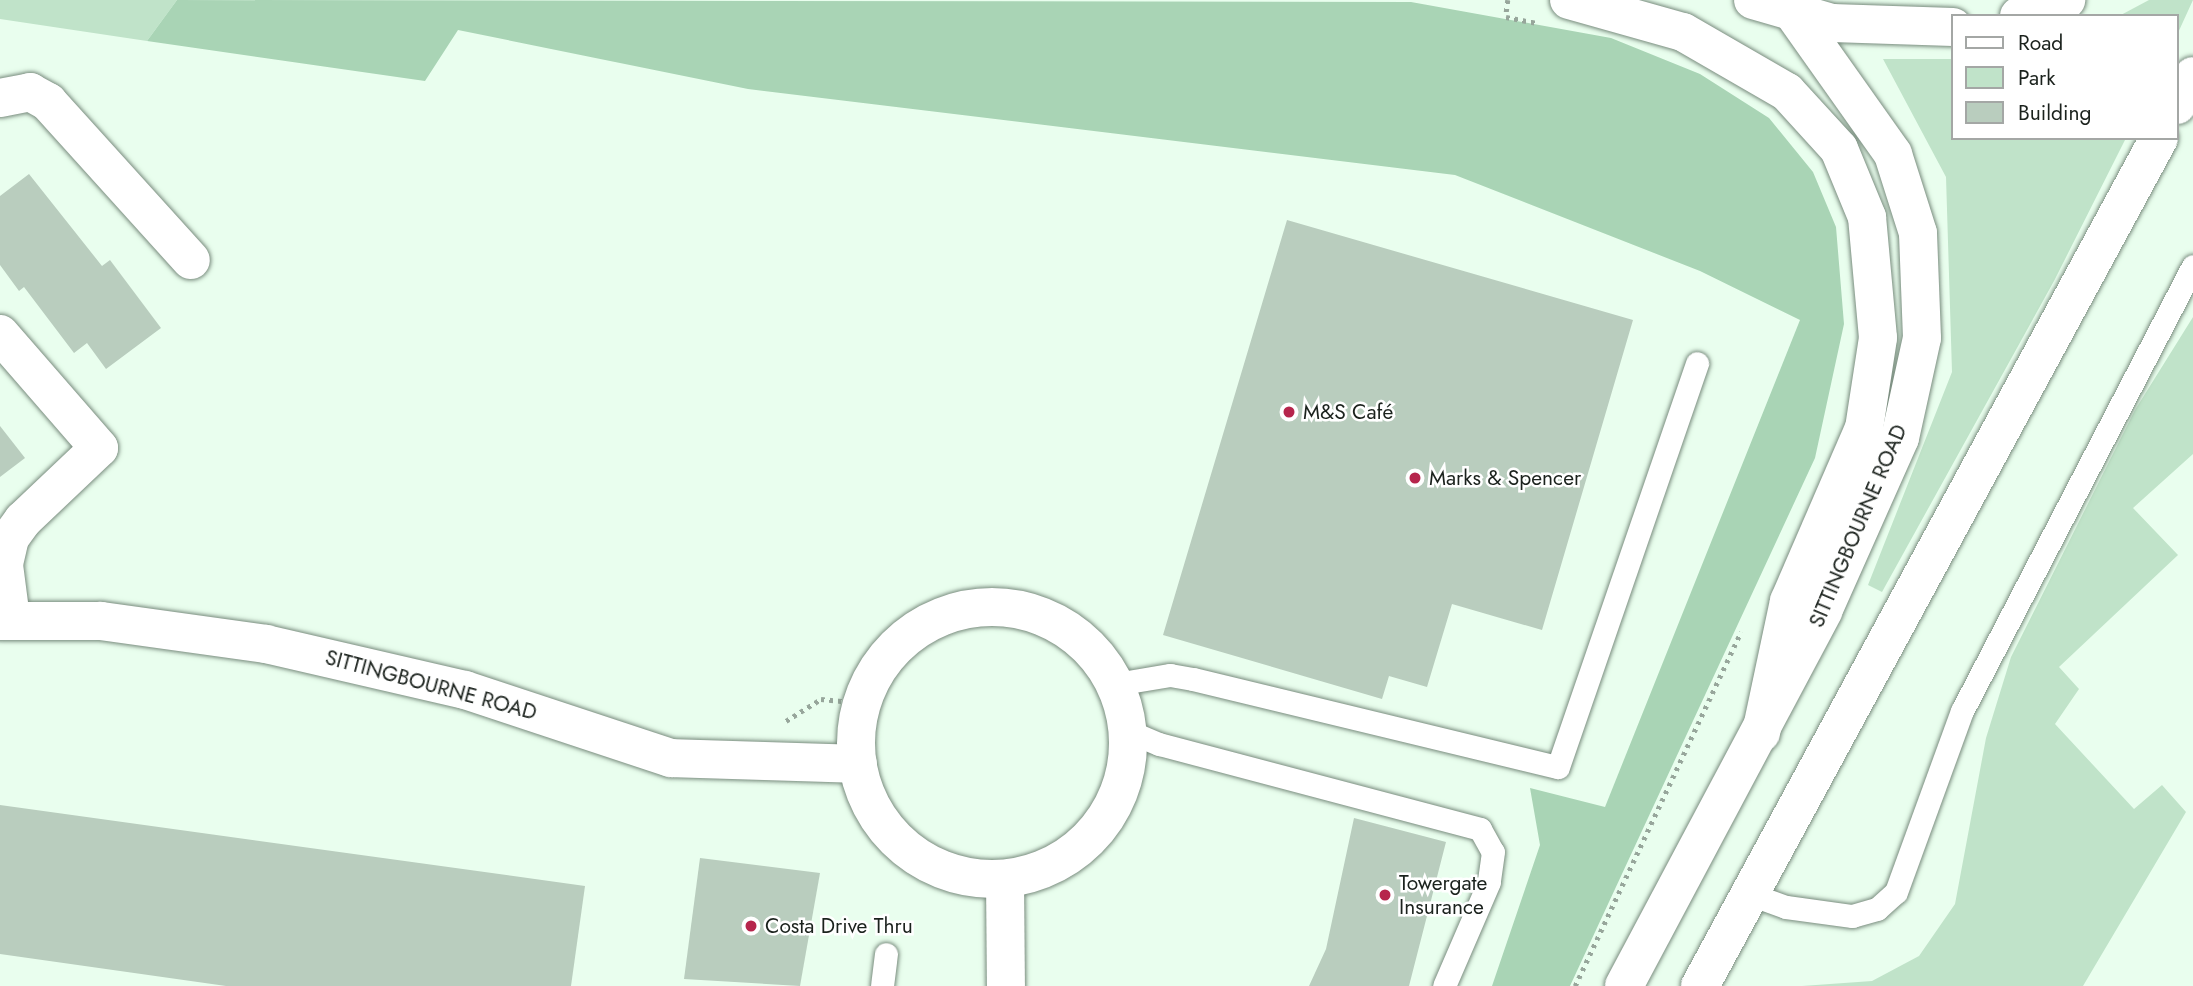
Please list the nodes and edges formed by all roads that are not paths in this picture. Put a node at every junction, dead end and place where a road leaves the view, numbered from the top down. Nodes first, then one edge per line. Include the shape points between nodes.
1 (1753, 0) edge
2 (2066, 0) edge
3 (1557, 12) edge
4 (1794, 14) junction
5 (2025, 14) edge
6 (1952, 27) edge
7 (2193, 76) edge
8 (0, 98) edge
9 (2179, 101) edge
10 (2158, 140) edge
11 (191, 260) dead end
12 (2193, 266) edge
13 (0, 334) edge
14 (1697, 363) dead end
15 (6, 620) edge
16 (1116, 684) junction
17 (1128, 731) junction
18 (1760, 733) junction
19 (858, 764) junction
20 (1005, 879) junction
21 (1750, 894) junction
22 (886, 954) dead end
23 (883, 986) edge
24 (1006, 986) edge
25 (1444, 986) edge
26 (1624, 986) edge
27 (1700, 986) edge

1 - 4 main road
2 - 5 main road
3 - 18 main road via 1683,32 1787,92 1839,149 1867,217 1878,338 1864,428 1789,601
4 - 6 main road via 1899,30
4 - 18 main road, SITTINGBOURNE ROAD via 1893,154 1917,233 1922,338 1900,438 1823,611
7 - 9 main road
8 - 11 main road via 30,92 48,102
10 - 21 main road
12 - 21 lane via 1962,711 1896,892 1877,909 1852,916 1786,907
13 - 15 main road via 99,448 10,538 4,565
14 - 16 lane via 1559,766 1193,679 1170,675
15 - 19 main road, SITTINGBOURNE ROAD via 101,621 339,659 465,690 671,758
16 - 17 main road
16 - 19 main road via 1102,662 1064,626 1015,608 963,610 919,628 884,661 862,703
17 - 20 main road via 1125,778 1105,820 1072,854
17 - 25 lane via 1287,778 1466,822 1489,838 1489,882
18 - 26 main road, SITTINGBOURNE ROAD
19 - 20 main road via 880,821 908,851 964,876
20 - 24 main road
21 - 27 main road
22 - 23 lane

